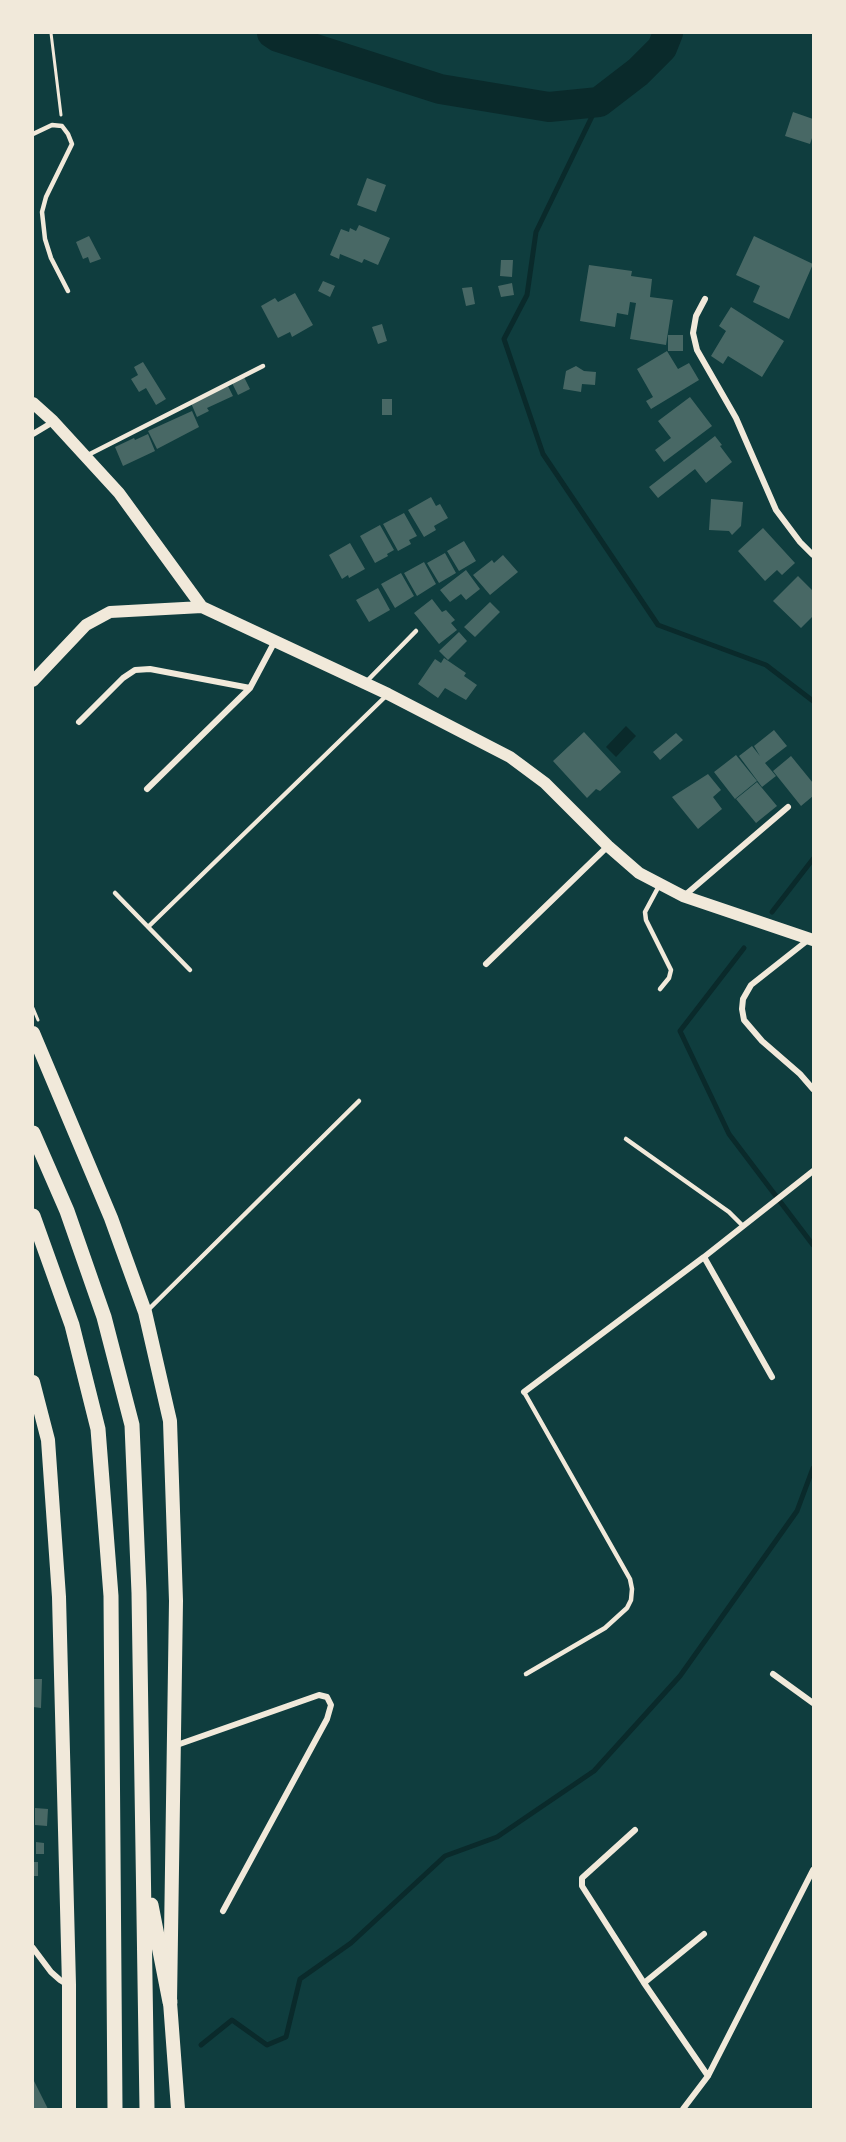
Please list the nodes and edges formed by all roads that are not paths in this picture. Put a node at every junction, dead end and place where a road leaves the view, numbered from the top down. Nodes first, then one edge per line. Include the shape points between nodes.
1 (33, 134) edge
2 (68, 291) dead end
3 (705, 299) dead end
4 (263, 366) dead end
5 (33, 403) edge
6 (54, 421) junction
7 (33, 434) edge
8 (86, 456) junction
9 (813, 555) edge
10 (202, 607) junction
11 (416, 631) dead end
12 (275, 640) junction
13 (33, 681) edge
14 (364, 683) junction
15 (250, 688) junction
16 (388, 694) junction
17 (79, 722) dead end
18 (147, 789) dead end
19 (788, 807) dead end
20 (608, 846) junction
21 (660, 884) junction
22 (115, 892) dead end
23 (683, 896) junction
24 (148, 927) junction
25 (811, 940) edge
26 (486, 964) dead end
27 (190, 970) dead end
28 (660, 989) dead end
29 (33, 1033) edge
30 (813, 1089) edge
31 (359, 1101) dead end
32 (33, 1133) edge
33 (626, 1139) dead end
34 (813, 1171) edge
35 (33, 1216) edge
36 (743, 1226) junction
37 (704, 1257) junction
38 (146, 1312) junction
39 (772, 1377) dead end
40 (33, 1382) edge
41 (524, 1392) joint
42 (526, 1674) dead end
43 (772, 1674) dead end
44 (813, 1702) edge
45 (173, 1746) junction
46 (635, 1830) dead end
47 (144, 1867) junction
48 (813, 1870) edge
49 (223, 1911) dead end
50 (704, 1934) dead end
51 (33, 1948) edge
52 (644, 1983) junction
53 (69, 1985) junction
54 (170, 2002) junction
55 (708, 2076) junction
56 (69, 2109) edge
57 (115, 2109) edge
58 (147, 2109) edge
59 (178, 2109) edge
60 (683, 2109) edge

1 - 2 lane via 52,125 62,126 72,144 42,212 51,258
3 - 9 street via 693,333 697,350 736,418 776,510
4 - 8 lane
5 - 6 main road
6 - 7 street
6 - 8 main road
8 - 10 main road via 119,493
10 - 12 main road
10 - 13 main road via 110,612 86,625
11 - 14 lane
12 - 14 main road
12 - 15 street
14 - 16 main road
15 - 17 street via 150,669 135,670
15 - 18 street
16 - 20 main road via 510,757 545,783
16 - 24 lane
19 - 23 street
20 - 21 main road via 639,873
20 - 26 street
21 - 23 main road
21 - 28 lane via 645,912 671,969
22 - 24 lane
23 - 25 main road
24 - 27 lane
25 - 30 street via 751,985 742,1009 744,1020 762,1041
29 - 38 main road
31 - 38 lane
32 - 47 highway via 67,1211 104,1317 132,1425
33 - 36 lane
34 - 36 street
35 - 57 highway via 72,1325 98,1429 111,1596
36 - 37 street
37 - 39 street
37 - 41 street
38 - 45 main road via 170,1421 176,1601
40 - 53 main road via 48,1440 59,1597
41 - 42 lane via 630,1579 632,1589 627,1608 605,1628
43 - 44 street
45 - 49 street via 320,1695 327,1697 331,1705
45 - 54 main road
46 - 52 street via 581,1882
47 - 54 highway
47 - 58 highway
48 - 55 street
50 - 52 street
51 - 53 street via 51,1972
52 - 55 street
53 - 56 main road
54 - 59 main road
55 - 60 street

